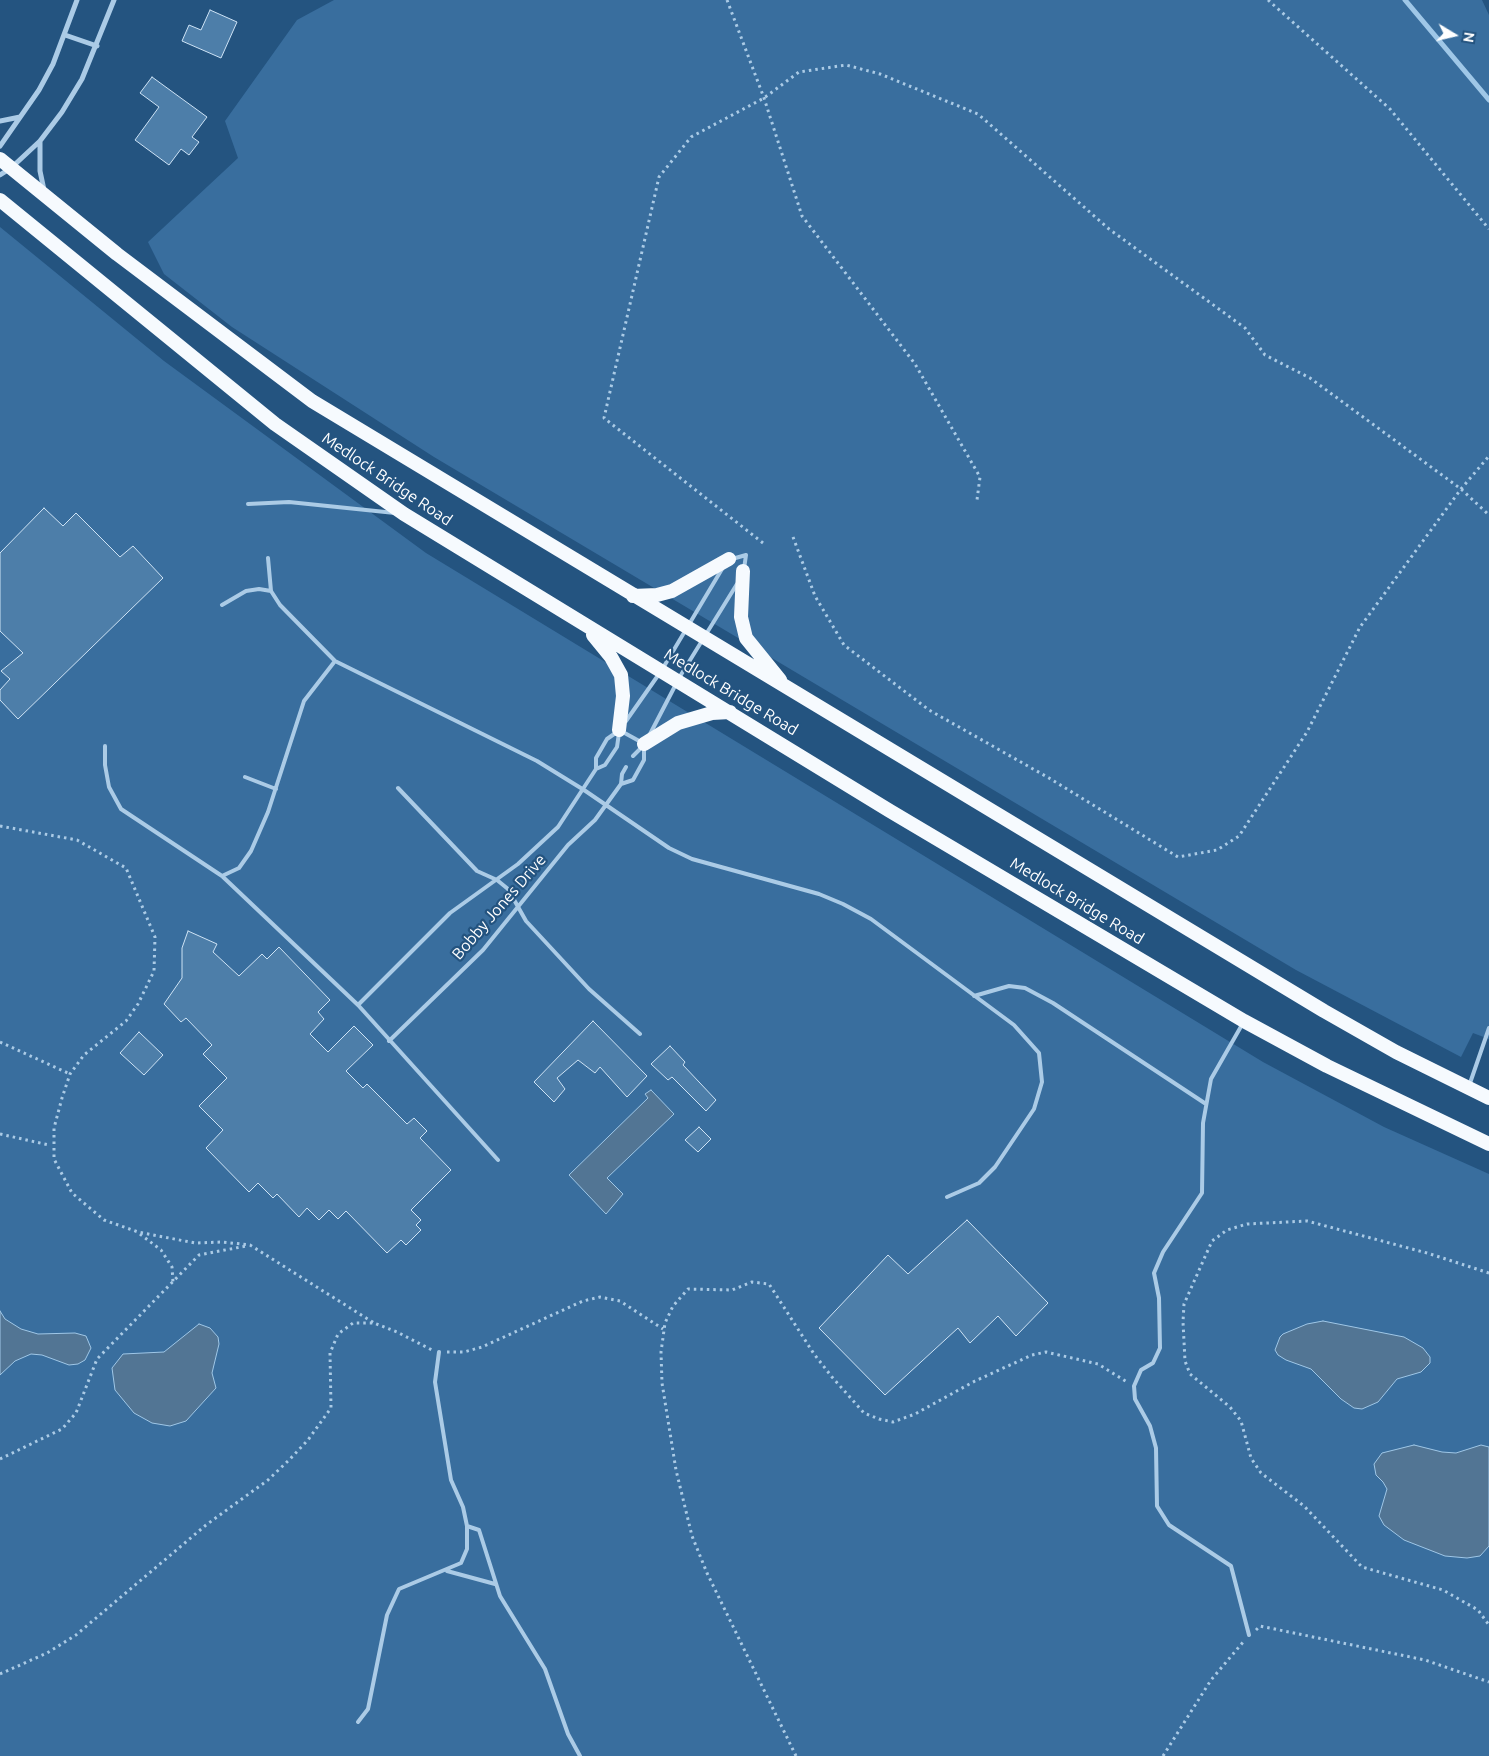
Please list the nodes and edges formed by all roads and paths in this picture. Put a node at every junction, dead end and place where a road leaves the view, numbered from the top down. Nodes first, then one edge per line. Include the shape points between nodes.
1 (77, 0) edge
2 (114, 0) edge
3 (727, 0) edge
4 (1268, 0) edge
5 (64, 35) junction
6 (97, 46) junction
7 (764, 98) junction
8 (20, 117) junction
9 (0, 121) edge
10 (40, 141) junction
11 (0, 146) edge
12 (0, 159) edge
13 (6, 172) edge
14 (45, 196) junction
15 (0, 200) edge
16 (1489, 229) edge
17 (1489, 456) edge
18 (1461, 489) junction
19 (977, 500) dead end
20 (248, 504) dead end
21 (404, 514) junction
22 (1489, 515) edge
23 (793, 537) dead end
24 (763, 543) dead end
25 (268, 558) dead end
26 (729, 559) junction
27 (743, 571) junction
28 (271, 591) junction
29 (633, 596) junction
30 (222, 605) dead end
31 (580, 622) junction
32 (687, 629) junction
33 (704, 639) junction
34 (335, 661) junction
35 (661, 670) junction
36 (678, 680) junction
37 (789, 690) junction
38 (730, 712) junction
39 (619, 730) junction
40 (644, 744) junction
41 (105, 746) dead end
42 (633, 756) dead end
43 (626, 766) dead end
44 (596, 769) junction
45 (244, 777) dead end
46 (621, 784) junction
47 (398, 788) dead end
48 (276, 789) junction
49 (584, 790) junction
50 (607, 805) junction
51 (0, 826) edge
52 (222, 876) junction
53 (497, 880) junction
54 (517, 906) junction
55 (974, 996) junction
56 (358, 1005) junction
57 (1244, 1021) junction
58 (1489, 1028) edge
59 (640, 1034) dead end
60 (389, 1041) junction
61 (0, 1042) edge
62 (70, 1074) junction
63 (1469, 1088) junction
64 (1489, 1098) edge
65 (1206, 1104) junction
66 (0, 1134) edge
67 (1489, 1144) edge
68 (49, 1145) dead end
69 (498, 1160) dead end
70 (947, 1197) dead end
71 (138, 1232) junction
72 (250, 1245) junction
73 (1489, 1273) edge
74 (173, 1282) junction
75 (374, 1323) junction
76 (664, 1330) junction
77 (439, 1352) junction
78 (1134, 1386) junction
79 (0, 1459) edge
80 (467, 1526) junction
81 (446, 1570) junction
82 (495, 1584) junction
83 (1489, 1625) edge
84 (1249, 1635) junction
85 (0, 1674) edge
86 (1489, 1682) edge
87 (358, 1722) dead end
88 (580, 1756) edge
89 (796, 1756) edge
90 (1164, 1756) edge

1 - 5 street
2 - 6 street
3 - 7 path
4 - 16 path via 1390,108
5 - 6 street
5 - 8 street via 39,90
6 - 10 street via 82,79
7 - 18 path via 799,72 846,65 880,74 978,114 1109,229 1245,328 1266,355 1310,378
7 - 19 path via 802,216 915,364 980,477
7 - 24 path via 691,137 659,177 604,418
8 - 9 street
8 - 11 street
10 - 13 street
10 - 14 street via 40,171
12 - 13 highway, Medlock Bridge Road
13 - 14 highway, Medlock Bridge Road
14 - 29 highway, Medlock Bridge Road via 312,401
15 - 21 highway, Medlock Bridge Road via 275,424
17 - 18 path
18 - 22 path
18 - 23 path via 1360,626 1307,732 1238,836 1217,850 1178,856 930,710 844,645 815,596
20 - 21 lane via 289,502
21 - 31 highway, Medlock Bridge Road
25 - 28 lane
26 - 27 lane via 746,555
26 - 29 highway via 672,591
26 - 32 lane, Bobby Jones Drive
27 - 33 lane, Bobby Jones Drive
27 - 37 highway via 741,617 746,638
28 - 30 lane via 246,591
28 - 34 lane via 280,605
29 - 32 highway, Medlock Bridge Road
31 - 35 highway, Medlock Bridge Road
31 - 39 highway via 601,642 621,675 623,696
32 - 33 highway, Medlock Bridge Road
32 - 35 lane, Bobby Jones Drive
33 - 36 lane, Bobby Jones Drive
33 - 37 highway, Medlock Bridge Road
34 - 48 lane via 304,701
34 - 49 lane via 537,761
35 - 36 highway, Medlock Bridge Road
35 - 39 lane, Bobby Jones Drive
36 - 38 highway, Medlock Bridge Road
36 - 40 lane, Bobby Jones Drive
37 - 63 highway, Medlock Bridge Road via 1324,1011
38 - 40 highway via 712,713 678,723
38 - 57 highway, Medlock Bridge Road
39 - 40 lane
39 - 44 lane, Bobby Jones Drive via 607,739 596,758
39 - 44 lane, Bobby Jones Drive via 617,747 605,765
40 - 42 lane, Bobby Jones Drive
40 - 46 lane, Bobby Jones Drive via 644,760 632,780
41 - 52 lane via 109,787 121,808
43 - 46 lane, Bobby Jones Drive
44 - 49 lane, Bobby Jones Drive
45 - 48 lane
46 - 50 lane, Bobby Jones Drive
47 - 53 lane via 477,871
48 - 52 lane via 250,851 239,868
49 - 50 lane
49 - 53 lane, Bobby Jones Drive via 540,846
50 - 54 lane, Bobby Jones Drive via 568,845
50 - 55 lane via 692,860 819,894 843,904 871,919
51 - 62 path via 77,840 126,868 155,937 154,971 138,1004 126,1021 84,1056
52 - 56 lane
53 - 54 lane via 508,889
53 - 56 lane, Bobby Jones Drive via 450,912
54 - 59 lane via 526,921 589,988
54 - 60 lane, Bobby Jones Drive via 483,950
55 - 65 lane via 1010,986 1025,988
55 - 70 lane via 1014,1026 1039,1052 1042,1082 1034,1109 995,1168 980,1183
56 - 60 lane
57 - 65 lane via 1211,1079
57 - 67 highway, Medlock Bridge Road via 1327,1066
58 - 63 lane
60 - 69 lane
61 - 62 path
62 - 71 path via 54,1128 54,1159 72,1193 104,1220
63 - 64 highway, Medlock Bridge Road
65 - 78 lane via 1202,1194 1163,1252 1154,1273 1159,1298 1160,1348 1152,1363 1141,1370
66 - 68 path
71 - 72 path via 195,1243
71 - 74 path via 162,1250 172,1267
72 - 74 path via 199,1255
72 - 75 path
73 - 83 path via 1307,1221 1246,1224 1227,1230 1212,1241 1184,1304 1183,1322 1184,1361 1190,1374 1230,1407 1241,1421 1251,1458 1261,1473 1304,1506 1362,1567 1443,1590 1478,1610
74 - 79 path via 97,1359 76,1412 62,1429
75 - 77 path
75 - 85 path via 353,1323 338,1334 330,1353 331,1408 308,1440 268,1480 206,1525 76,1635 47,1653
76 - 77 path via 620,1301 600,1297 583,1301 482,1347 464,1352
76 - 78 path via 673,1306 688,1289 732,1290 752,1282 769,1284 832,1378 864,1413 893,1422 915,1414 975,1381 1046,1352 1098,1364
76 - 89 path via 662,1383 676,1470 692,1536
77 - 80 lane via 435,1382 452,1480
78 - 84 lane via 1135,1399 1150,1426 1156,1448 1157,1506 1169,1525 1230,1566
80 - 81 lane via 466,1556 457,1567
80 - 82 lane via 479,1530
81 - 82 lane
81 - 87 lane via 399,1589 387,1615 368,1710
82 - 88 lane via 546,1669 568,1734
84 - 86 path via 1260,1626 1328,1639 1425,1660
84 - 90 path via 1211,1680

